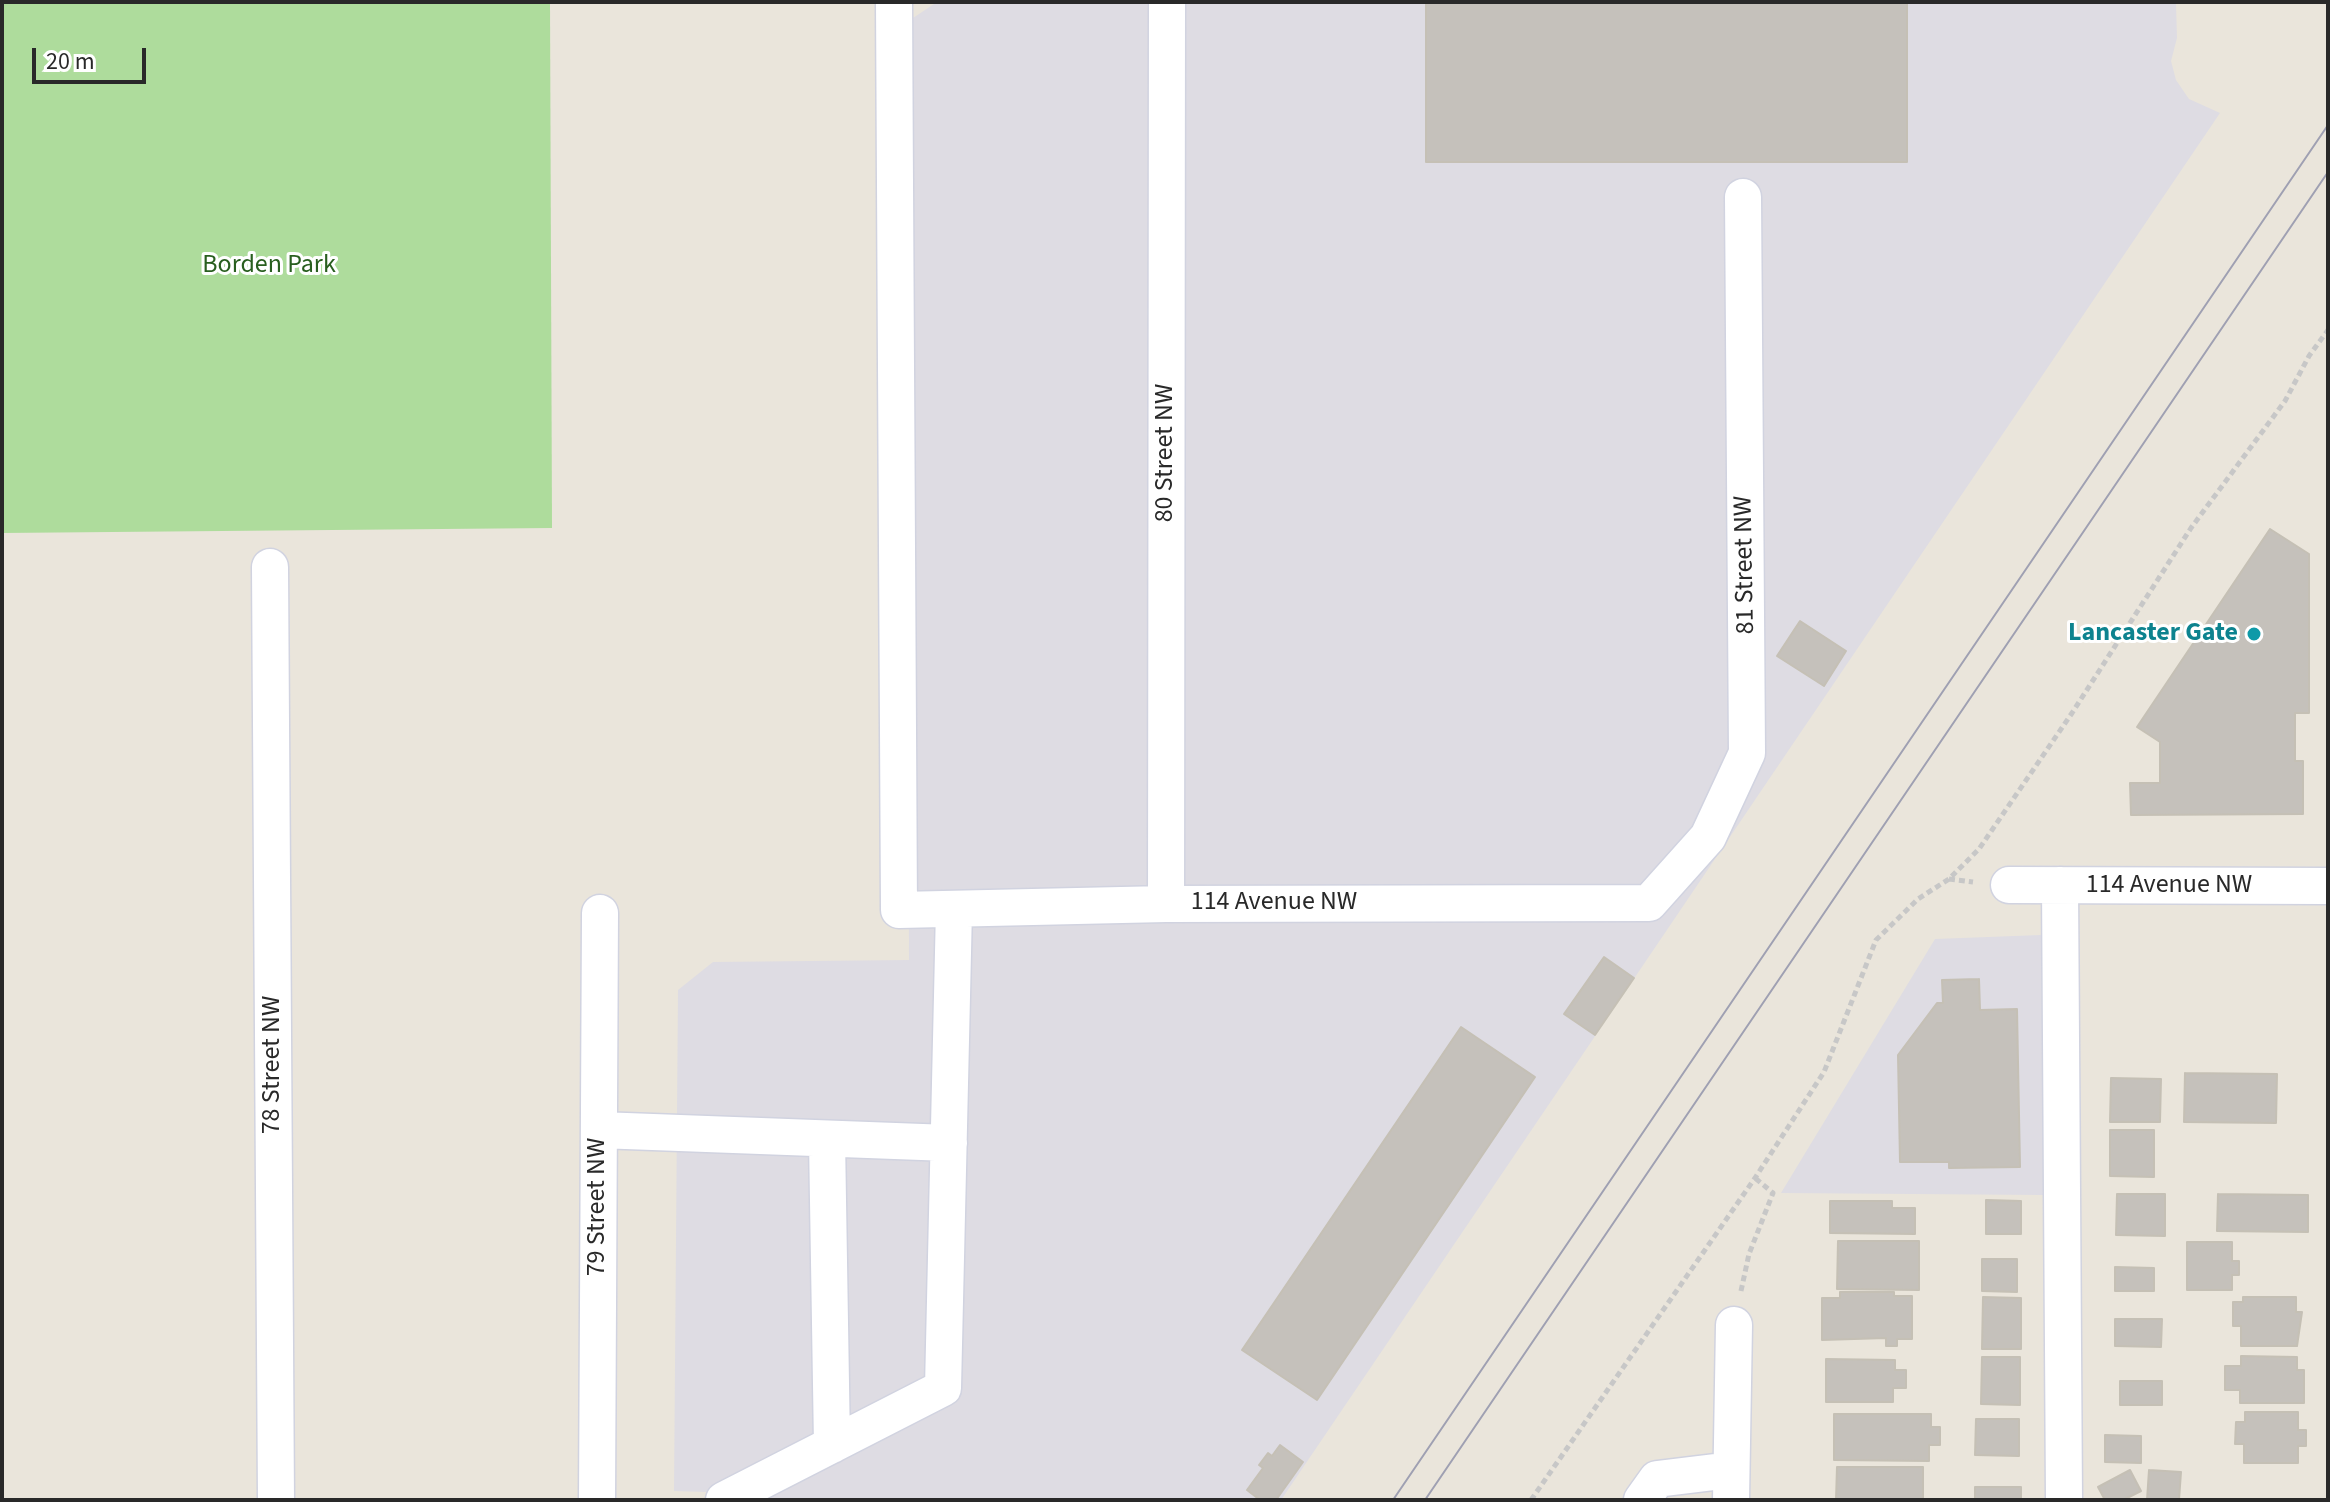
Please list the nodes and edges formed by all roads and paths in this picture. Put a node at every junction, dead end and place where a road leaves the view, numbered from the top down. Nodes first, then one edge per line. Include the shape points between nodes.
1 (894, 2) edge
2 (1167, 2) edge
3 (1743, 197) dead end
4 (2328, 330) edge
5 (270, 567) dead end
6 (2009, 885) dead end
7 (2060, 885) junction
8 (2328, 886) edge
9 (1649, 903) joint
10 (1166, 904) junction
11 (954, 909) junction
12 (600, 913) dead end
13 (599, 1130) junction
14 (827, 1139) junction
15 (949, 1143) junction
16 (1755, 1178) junction
17 (1734, 1325) joint
18 (832, 1445) junction
19 (1731, 1485) edge
20 (276, 1500) edge
21 (597, 1500) edge
22 (724, 1500) edge
23 (1531, 1500) edge
24 (1642, 1500) edge
25 (2064, 1500) edge

1 - 11 street, 114 Avenue NW via 899,910
2 - 10 street, 80 Street NW
3 - 9 street, 81 Street NW via 1747,753 1708,837
4 - 16 path via 1979,849 1876,940 1824,1072
5 - 20 street, 78 Street NW
6 - 7 street, 114 Avenue NW
7 - 8 street, 114 Avenue NW
7 - 25 street
9 - 10 street, 114 Avenue NW
10 - 11 street, 114 Avenue NW
11 - 15 street
12 - 13 street, 79 Street NW
13 - 14 street
13 - 21 street, 79 Street NW
14 - 15 street
14 - 18 street
15 - 18 street via 943,1388
16 - 17 path via 1773,1193 1749,1254
16 - 23 path
17 - 19 street
18 - 22 street
19 - 24 street via 1657,1479

